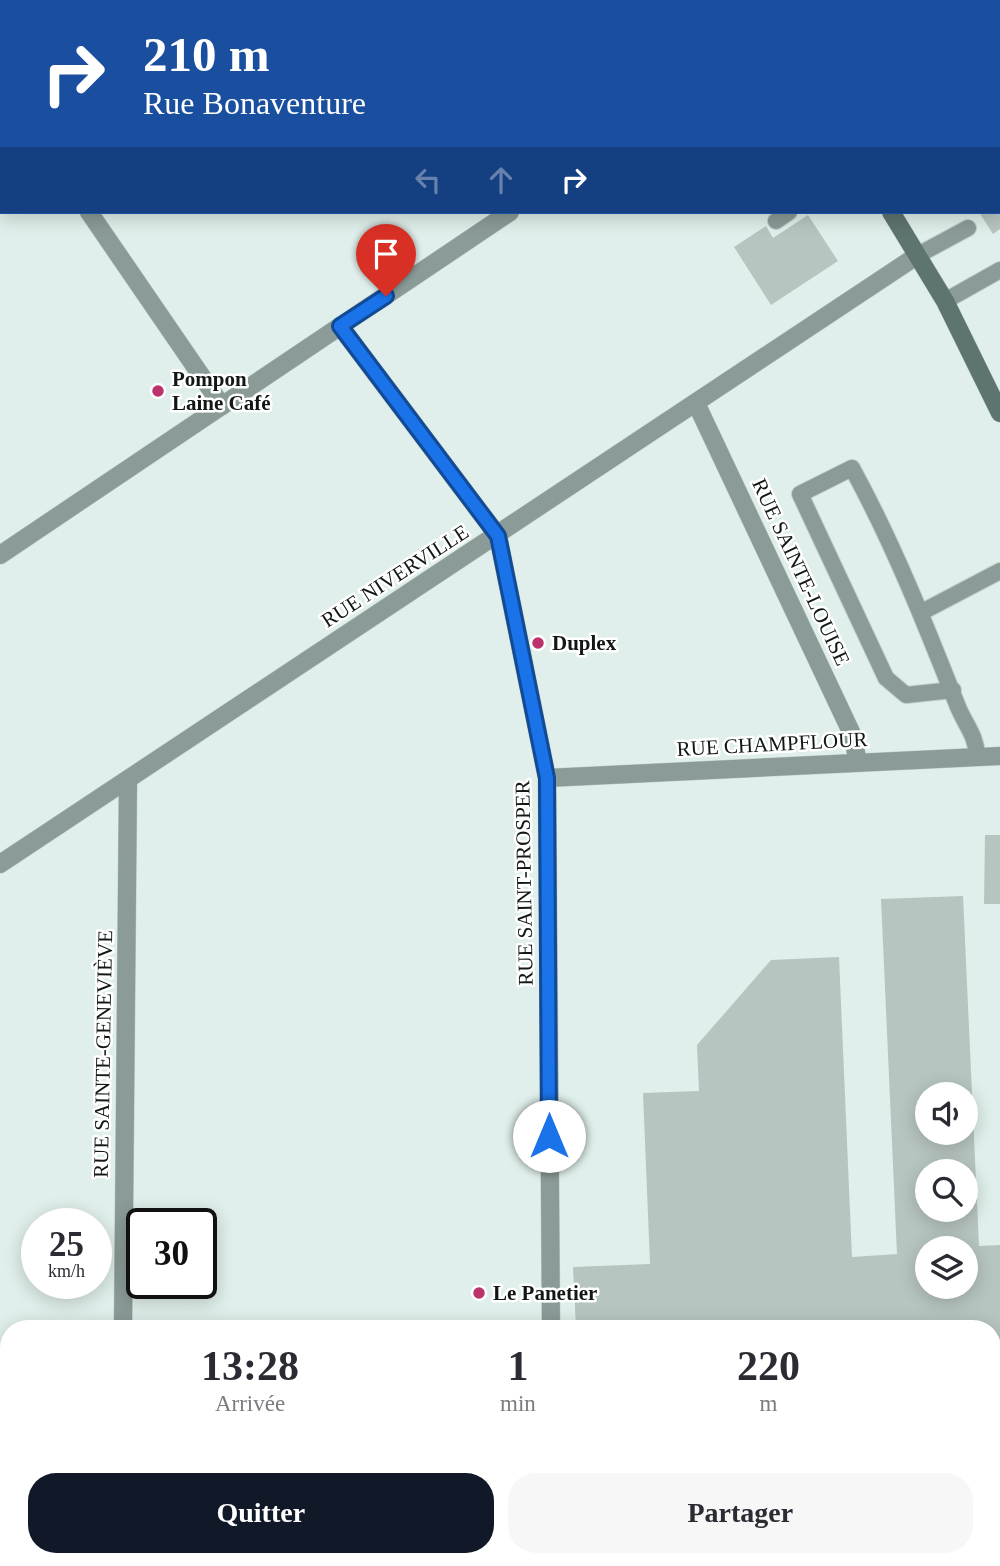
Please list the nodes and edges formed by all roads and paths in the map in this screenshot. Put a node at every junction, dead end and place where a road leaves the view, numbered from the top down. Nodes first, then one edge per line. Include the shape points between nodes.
1 (90, 214) edge
2 (507, 214) edge
3 (892, 214) edge
4 (968, 228) dead end
5 (918, 255) junction
6 (1000, 270) edge
7 (945, 301) junction
8 (340, 326) junction
9 (696, 403) junction
10 (222, 406) junction
11 (1000, 413) edge
12 (498, 536) junction
13 (0, 555) edge
14 (1000, 571) edge
15 (922, 611) junction
16 (953, 690) junction
17 (1000, 755) edge
18 (977, 756) junction
19 (859, 762) junction
20 (547, 778) junction
21 (128, 781) junction
22 (0, 842) edge
23 (5, 860) edge
24 (123, 1320) edge
25 (551, 1320) edge

1 - 10 street
2 - 8 street
3 - 5 main road
4 - 5 lane
5 - 7 main road
5 - 9 street, RUE NIVERVILLE
6 - 7 lane
7 - 11 main road
8 - 10 street
8 - 12 street, RUE SAINT-PROSPER
9 - 12 street, RUE NIVERVILLE
9 - 19 street, RUE SAINTE-LOUISE via 852,734
10 - 13 street
12 - 20 street, RUE SAINT-PROSPER
12 - 21 street, RUE NIVERVILLE
14 - 15 lane
15 - 16 lane
15 - 16 lane via 852,468 800,494 886,678 906,695
16 - 18 lane via 959,710 973,730
17 - 18 street, RUE CHAMPFLOUR
18 - 19 street, RUE CHAMPFLOUR
19 - 20 street, RUE CHAMPFLOUR
20 - 25 street, RUE SAINT-PROSPER
21 - 23 street, RUE NIVERVILLE
21 - 24 street, RUE SAINTE-GENEVIÈVE
22 - 23 street

